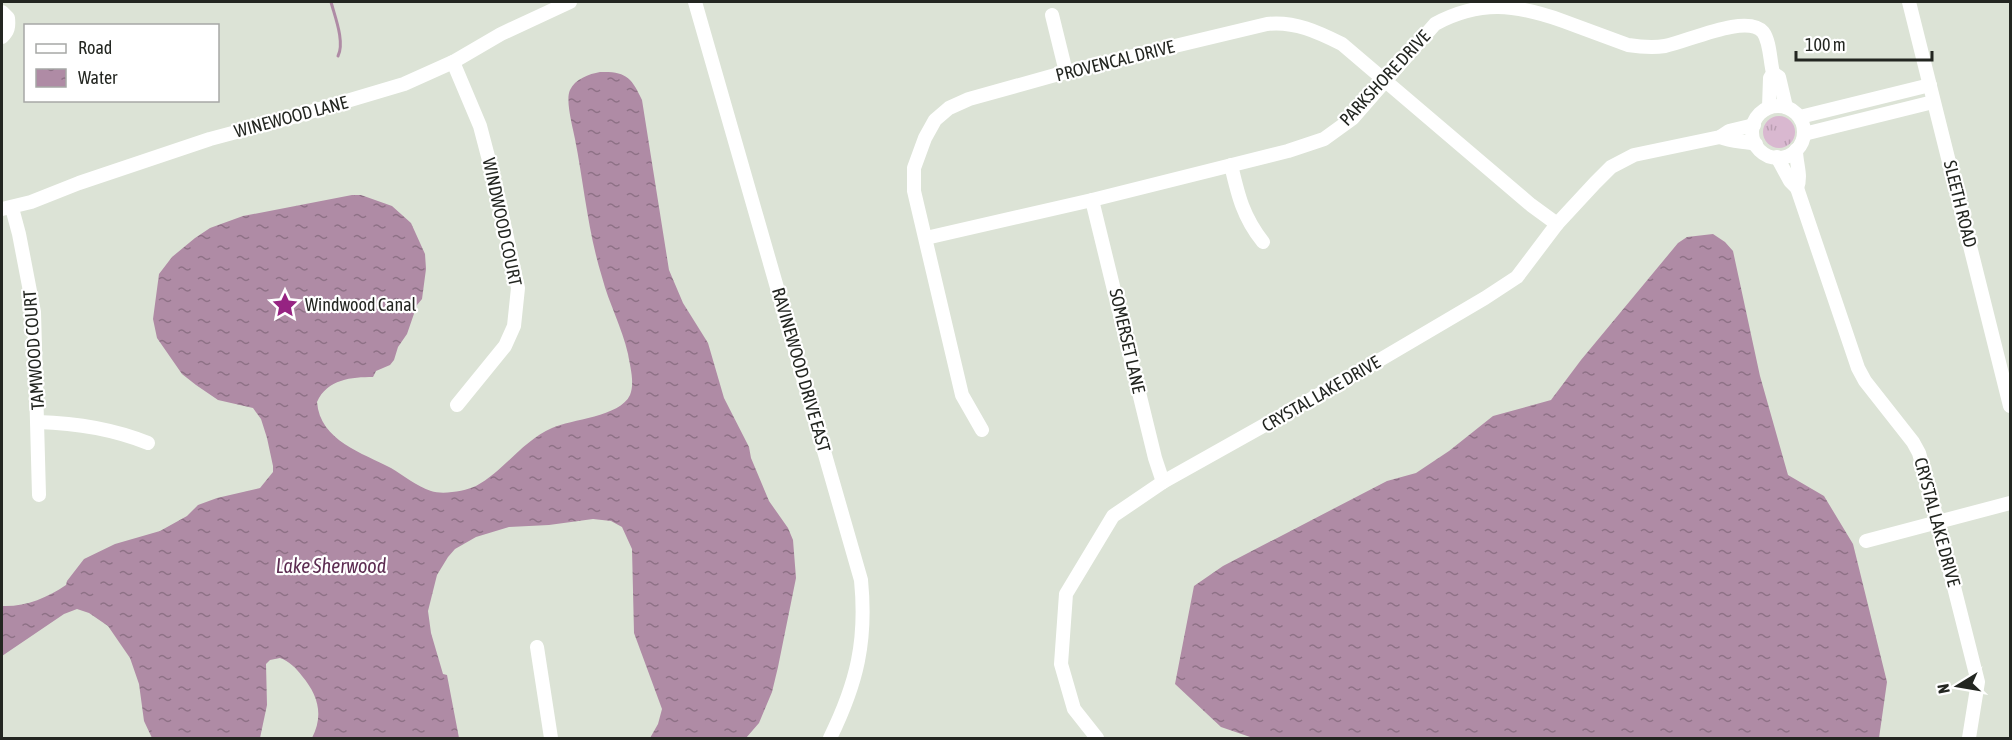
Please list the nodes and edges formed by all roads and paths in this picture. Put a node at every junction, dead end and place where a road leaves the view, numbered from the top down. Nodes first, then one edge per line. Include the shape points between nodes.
1 (570, 2) edge
2 (695, 2) edge
3 (1909, 2) edge
4 (2, 12) edge
5 (1052, 15) dead end
6 (2, 37) edge
7 (453, 62) junction
8 (1066, 72) junction
9 (1773, 73) junction
10 (1386, 82) junction
11 (1930, 85) junction
12 (1934, 102) junction
13 (1769, 107) junction
14 (1786, 107) junction
15 (1800, 117) junction
16 (1754, 124) junction
17 (1804, 134) junction
18 (1720, 137) junction
19 (1756, 144) junction
20 (1796, 150) junction
21 (1777, 157) junction
22 (1231, 165) junction
23 (1797, 188) junction
24 (1092, 200) junction
25 (7, 209) edge
26 (1557, 224) junction
27 (926, 238) junction
28 (1263, 242) dead end
29 (2010, 398) edge
30 (457, 405) dead end
31 (38, 422) junction
32 (982, 430) dead end
33 (148, 443) dead end
34 (1163, 482) junction
35 (39, 495) dead end
36 (2010, 503) edge
37 (1938, 522) junction
38 (1866, 541) dead end
39 (537, 646) dead end
40 (551, 738) edge
41 (830, 738) edge
42 (1097, 738) edge
43 (1969, 738) edge

1 - 7 street, WINEWOOD LANE via 501,34
2 - 41 street, RAVINEWOOD DRIVE EAST via 861,580 864,608 858,667
3 - 11 street, SLEETH ROAD
4 - 6 street via 9,25
5 - 8 street
7 - 25 street, WINEWOOD LANE via 404,84 210,139
7 - 30 street, WINDWOOD COURT via 480,126 518,288 514,326 505,346
8 - 10 street, PROVENCAL DRIVE via 1280,22 1316,30 1342,44
8 - 27 street, PROVENCAL DRIVE via 969,99 935,120 914,168 914,191
9 - 10 street, PARKSHORE DRIVE via 1765,35 1754,26 1738,25 1664,46 1644,47 1628,45 1520,5 1491,3 1451,12 1435,24
9 - 13 street, PARKSHORE DRIVE
9 - 14 street, PARKSHORE DRIVE via 1779,78
10 - 22 street, PARKSHORE DRIVE via 1353,118 1324,140
10 - 26 street, PROVENCAL DRIVE
11 - 12 street, SLEETH ROAD
11 - 15 street
12 - 17 street
12 - 29 street, SLEETH ROAD
13 - 14 street
13 - 16 street
14 - 15 street
15 - 17 street
16 - 18 street, CRYSTAL LAKE DRIVE
16 - 19 street
17 - 20 street
18 - 19 street, CRYSTAL LAKE DRIVE
18 - 26 street, CRYSTAL LAKE DRIVE via 1623,160 1611,167
19 - 21 street, CRYSTAL LAKE DRIVE
20 - 21 street
20 - 23 street, CRYSTAL LAKE DRIVE via 1800,179
21 - 23 street, CRYSTAL LAKE DRIVE
22 - 24 street, PARKSHORE DRIVE
22 - 28 street via 1243,210
23 - 37 street, CRYSTAL LAKE DRIVE via 1858,368 1919,453
24 - 27 street, PARKSHORE DRIVE
24 - 34 street, SOMERSET LANE
25 - 31 street, TAMWOOD COURT via 33,299
26 - 34 street, CRYSTAL LAKE DRIVE via 1517,277 1501,288
27 - 32 street, PROVENCAL DRIVE via 962,395
31 - 33 street via 90,427
31 - 35 street, TAMWOOD COURT
34 - 42 street, CRYSTAL LAKE DRIVE via 1113,516 1066,594 1061,664 1074,709
36 - 37 street
37 - 38 street
37 - 43 street, CRYSTAL LAKE DRIVE via 1978,682
39 - 40 street

